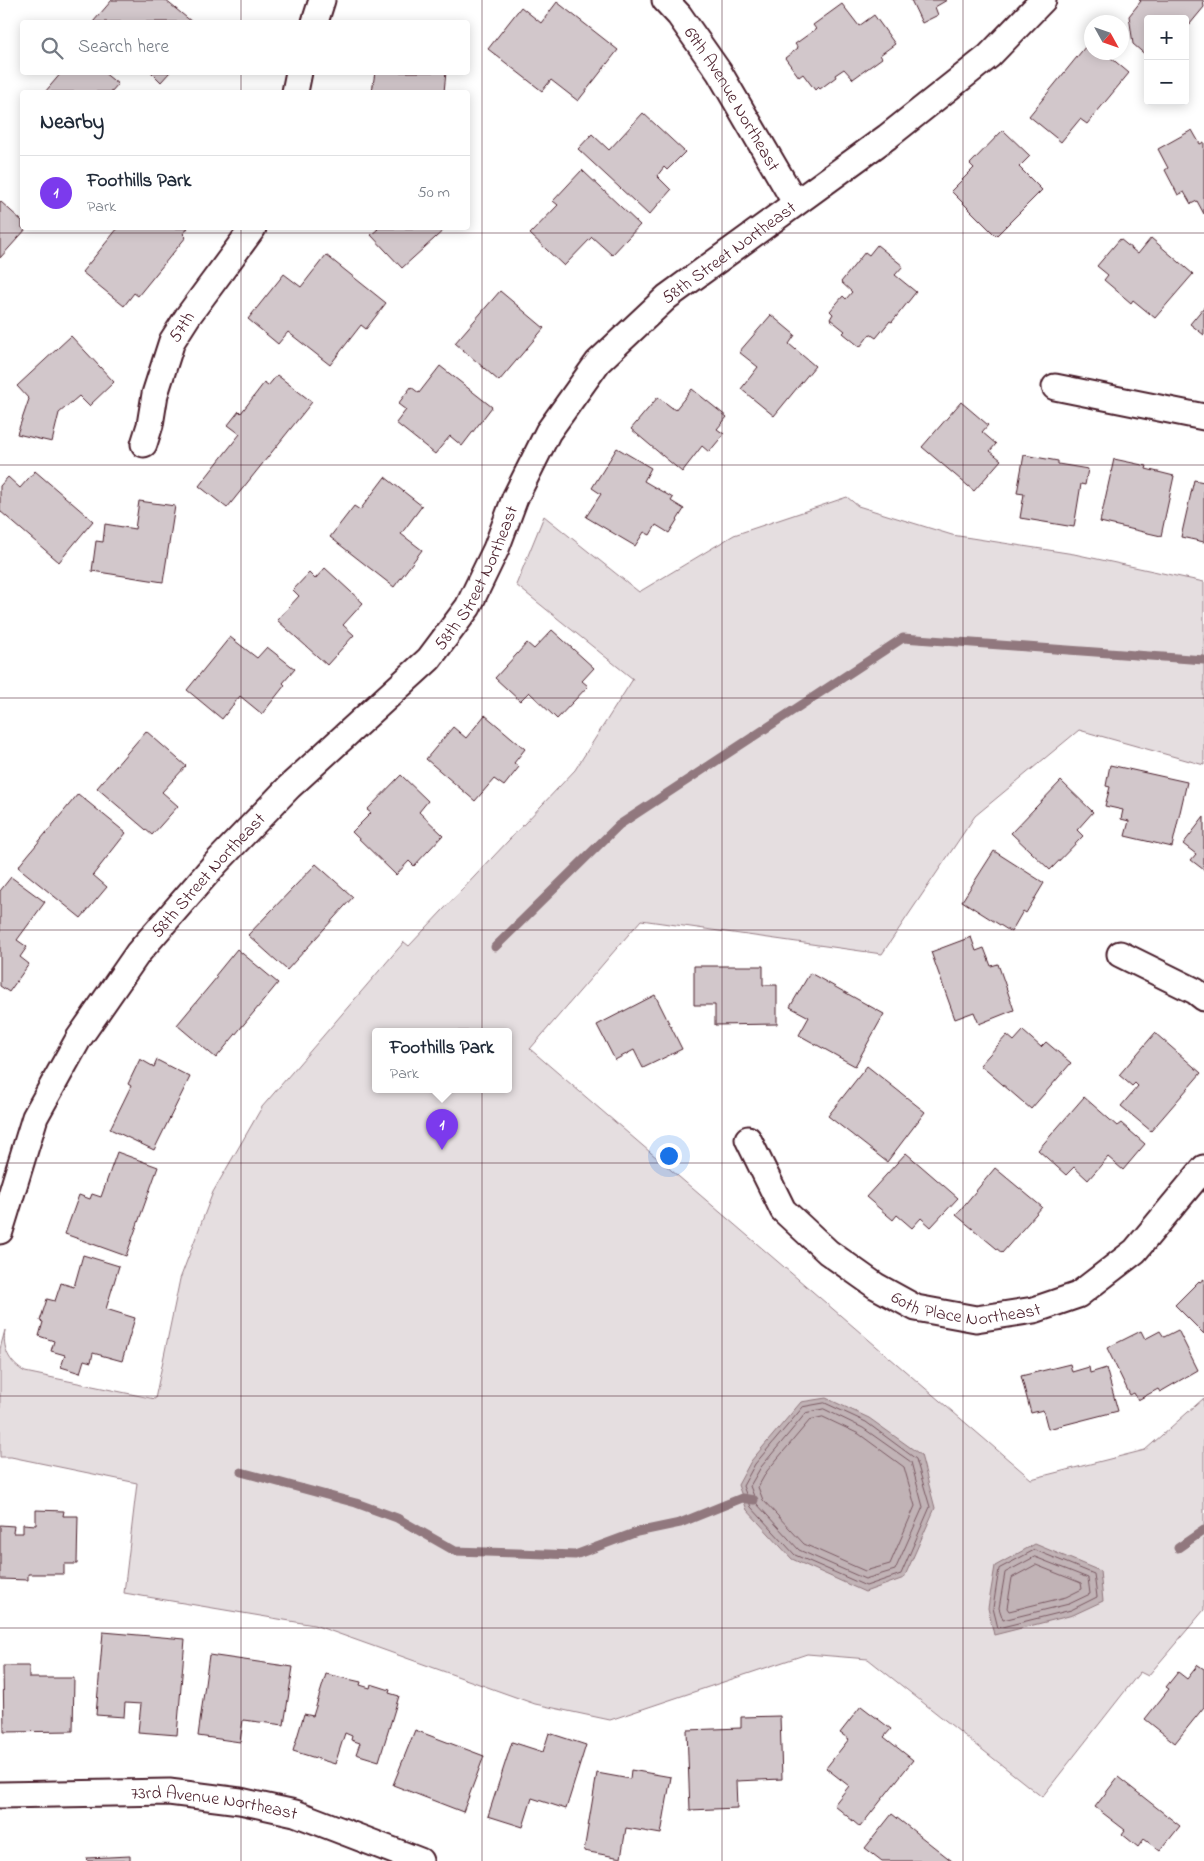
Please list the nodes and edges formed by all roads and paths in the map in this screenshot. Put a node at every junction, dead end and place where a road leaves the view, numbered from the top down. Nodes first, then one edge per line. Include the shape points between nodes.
1 (322, 0) edge
2 (665, 0) edge
3 (1043, 0) edge
4 (316, 20) edge
5 (298, 75) edge
6 (295, 90) edge
7 (795, 202) junction
8 (252, 230) edge
9 (1055, 387) dead end
10 (1204, 417) edge
11 (144, 444) dead end
12 (1120, 954) dead end
13 (1204, 998) edge
14 (748, 1139) dead end
15 (1204, 1168) edge
16 (0, 1231) edge
17 (0, 1795) edge
18 (420, 1861) edge

1 - 4 street
2 - 7 street, 69th Avenue Northeast via 719,72
3 - 7 street, 58th Street Northeast via 989,56 887,137
5 - 6 street
7 - 16 street, 58th Street Northeast via 667,297 598,362 548,432 468,607 429,659 289,786 216,863 138,953 79,1038 35,1117
8 - 11 street, 57th via 172,341 155,394
9 - 10 street
12 - 13 street
14 - 15 street, 60th Place Northeast via 783,1210 828,1252 876,1286 916,1308 976,1319 1034,1310 1078,1295 1134,1250
17 - 18 street, 73rd Avenue Northeast via 169,1792 240,1801 295,1813

